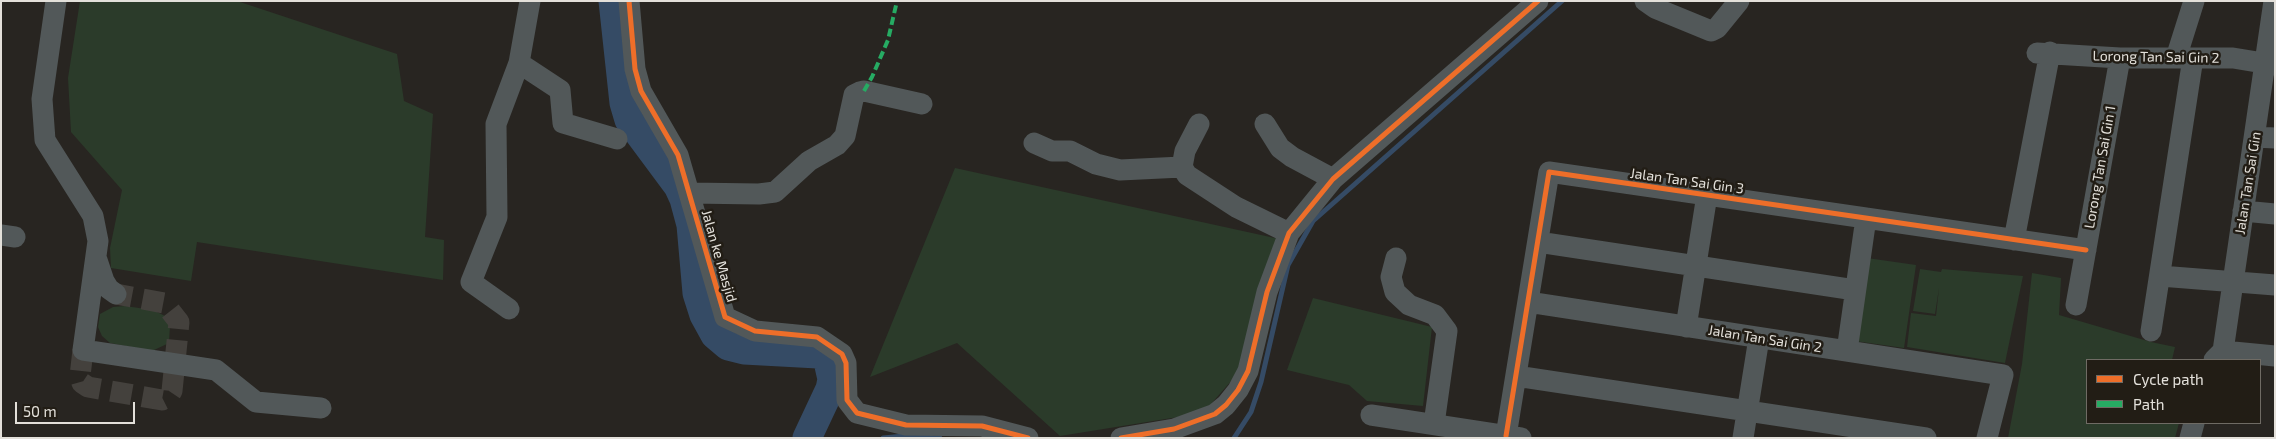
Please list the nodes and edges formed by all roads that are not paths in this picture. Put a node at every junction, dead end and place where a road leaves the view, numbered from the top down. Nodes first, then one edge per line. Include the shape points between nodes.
1 (56, 1) edge
2 (530, 1) edge
3 (629, 1) edge
4 (1538, 1) edge
5 (1645, 1) edge
6 (1739, 1) edge
7 (2194, 1) edge
8 (2274, 1) edge
9 (2120, 58) junction
10 (2185, 58) junction
11 (519, 63) junction
12 (2270, 64) edge
13 (922, 104) dead end
14 (1199, 124) dead end
15 (1266, 124) dead end
16 (2265, 138) edge
17 (617, 139) dead end
18 (1034, 143) dead end
19 (1182, 167) junction
20 (1334, 179) junction
21 (690, 193) junction
22 (1707, 195) junction
23 (2243, 211) junction
24 (2275, 214) edge
25 (1866, 218) junction
26 (1290, 233) junction
27 (2014, 240) junction
28 (1538, 242) junction
29 (2086, 250) junction
30 (1396, 258) dead end
31 (96, 260) junction
32 (1695, 266) junction
33 (2160, 276) junction
34 (2232, 282) junction
35 (2275, 285) edge
36 (1855, 290) junction
37 (1528, 302) junction
38 (2076, 305) dead end
39 (509, 309) dead end
40 (88, 315) junction
41 (1686, 327) junction
42 (2151, 331) dead end
43 (1759, 338) junction
44 (1847, 351) junction
45 (2218, 356) edge
46 (2275, 356) edge
47 (1516, 376) junction
48 (322, 408) dead end
49 (1747, 410) junction
50 (1371, 415) dead end
51 (1434, 424) junction
52 (2194, 424) edge
53 (1187, 431) edge
54 (1503, 436) edge
55 (1028, 438) edge
56 (1121, 438) edge
57 (1742, 438) edge
58 (1926, 438) edge
59 (1987, 438) edge
60 (2190, 438) edge

1 - 31 street via 42,99 45,140 93,216 98,241
2 - 11 street
3 - 21 street, Jalan ke Masjid via 634,69 642,91 678,154
4 - 20 street
5 - 6 street via 1711,31
7 - 10 street
8 - 12 street, Jalan Tan Sai Gin
9 - 10 street, Lorong Tan Sai Gin 2
9 - 27 street, Lorong Tan Sai Gin 2 via 2043,52
9 - 29 street, Lorong Tan Sai Gin 1
10 - 12 street, Lorong Tan Sai Gin 2 via 2233,58
10 - 33 street
11 - 17 street via 560,90 562,123
11 - 39 street via 496,124 497,217 471,282
12 - 16 street, Jalan Tan Sai Gin
13 - 21 street via 860,92 854,96 845,136 838,145 810,161 775,192
14 - 19 street
15 - 20 street via 1280,148 1292,158
16 - 23 street, Jalan Tan Sai Gin
18 - 19 street via 1052,151 1070,151 1096,164 1120,170
19 - 26 street via 1187,174 1236,207
20 - 26 street
21 - 55 street, Jalan ke Masjid via 725,317 754,332 817,337 842,354 846,363 847,400 857,413 906,425 982,426
22 - 25 street, Jalan Tan Sai Gin 3
22 - 28 street, Jalan Tan Sai Gin 3 via 1549,172
22 - 32 street
23 - 24 street
23 - 34 street, Jalan Tan Sai Gin
25 - 27 street, Jalan Tan Sai Gin 3
25 - 36 street
26 - 53 street via 1267,292 1248,371 1238,390 1215,414
27 - 29 street, Jalan Tan Sai Gin 3
28 - 32 street
28 - 37 street, Jalan Tan Sai Gin 3
29 - 38 street, Lorong Tan Sai Gin 1
30 - 51 street via 1391,277 1395,292 1409,305 1435,315 1447,332
31 - 40 street
31 - 40 street via 104,282 116,294 98,298
32 - 36 street
32 - 41 street
33 - 34 street
33 - 42 street
34 - 35 street
34 - 45 street, Jalan Tan Sai Gin
36 - 44 street
37 - 41 street, Jalan Tan Sai Gin 2
37 - 47 street, Jalan Tan Sai Gin 3
40 - 48 street via 82,350 221,372 256,402
41 - 43 street, Jalan Tan Sai Gin 2
43 - 44 street, Jalan Tan Sai Gin 2
43 - 49 street
44 - 59 street, Jalan Tan Sai Gin 2 via 2003,375
45 - 46 street
47 - 49 street
47 - 54 street, Jalan Tan Sai Gin 3
49 - 57 street
49 - 58 street
50 - 51 street
51 - 54 street
52 - 60 street
53 - 56 street

